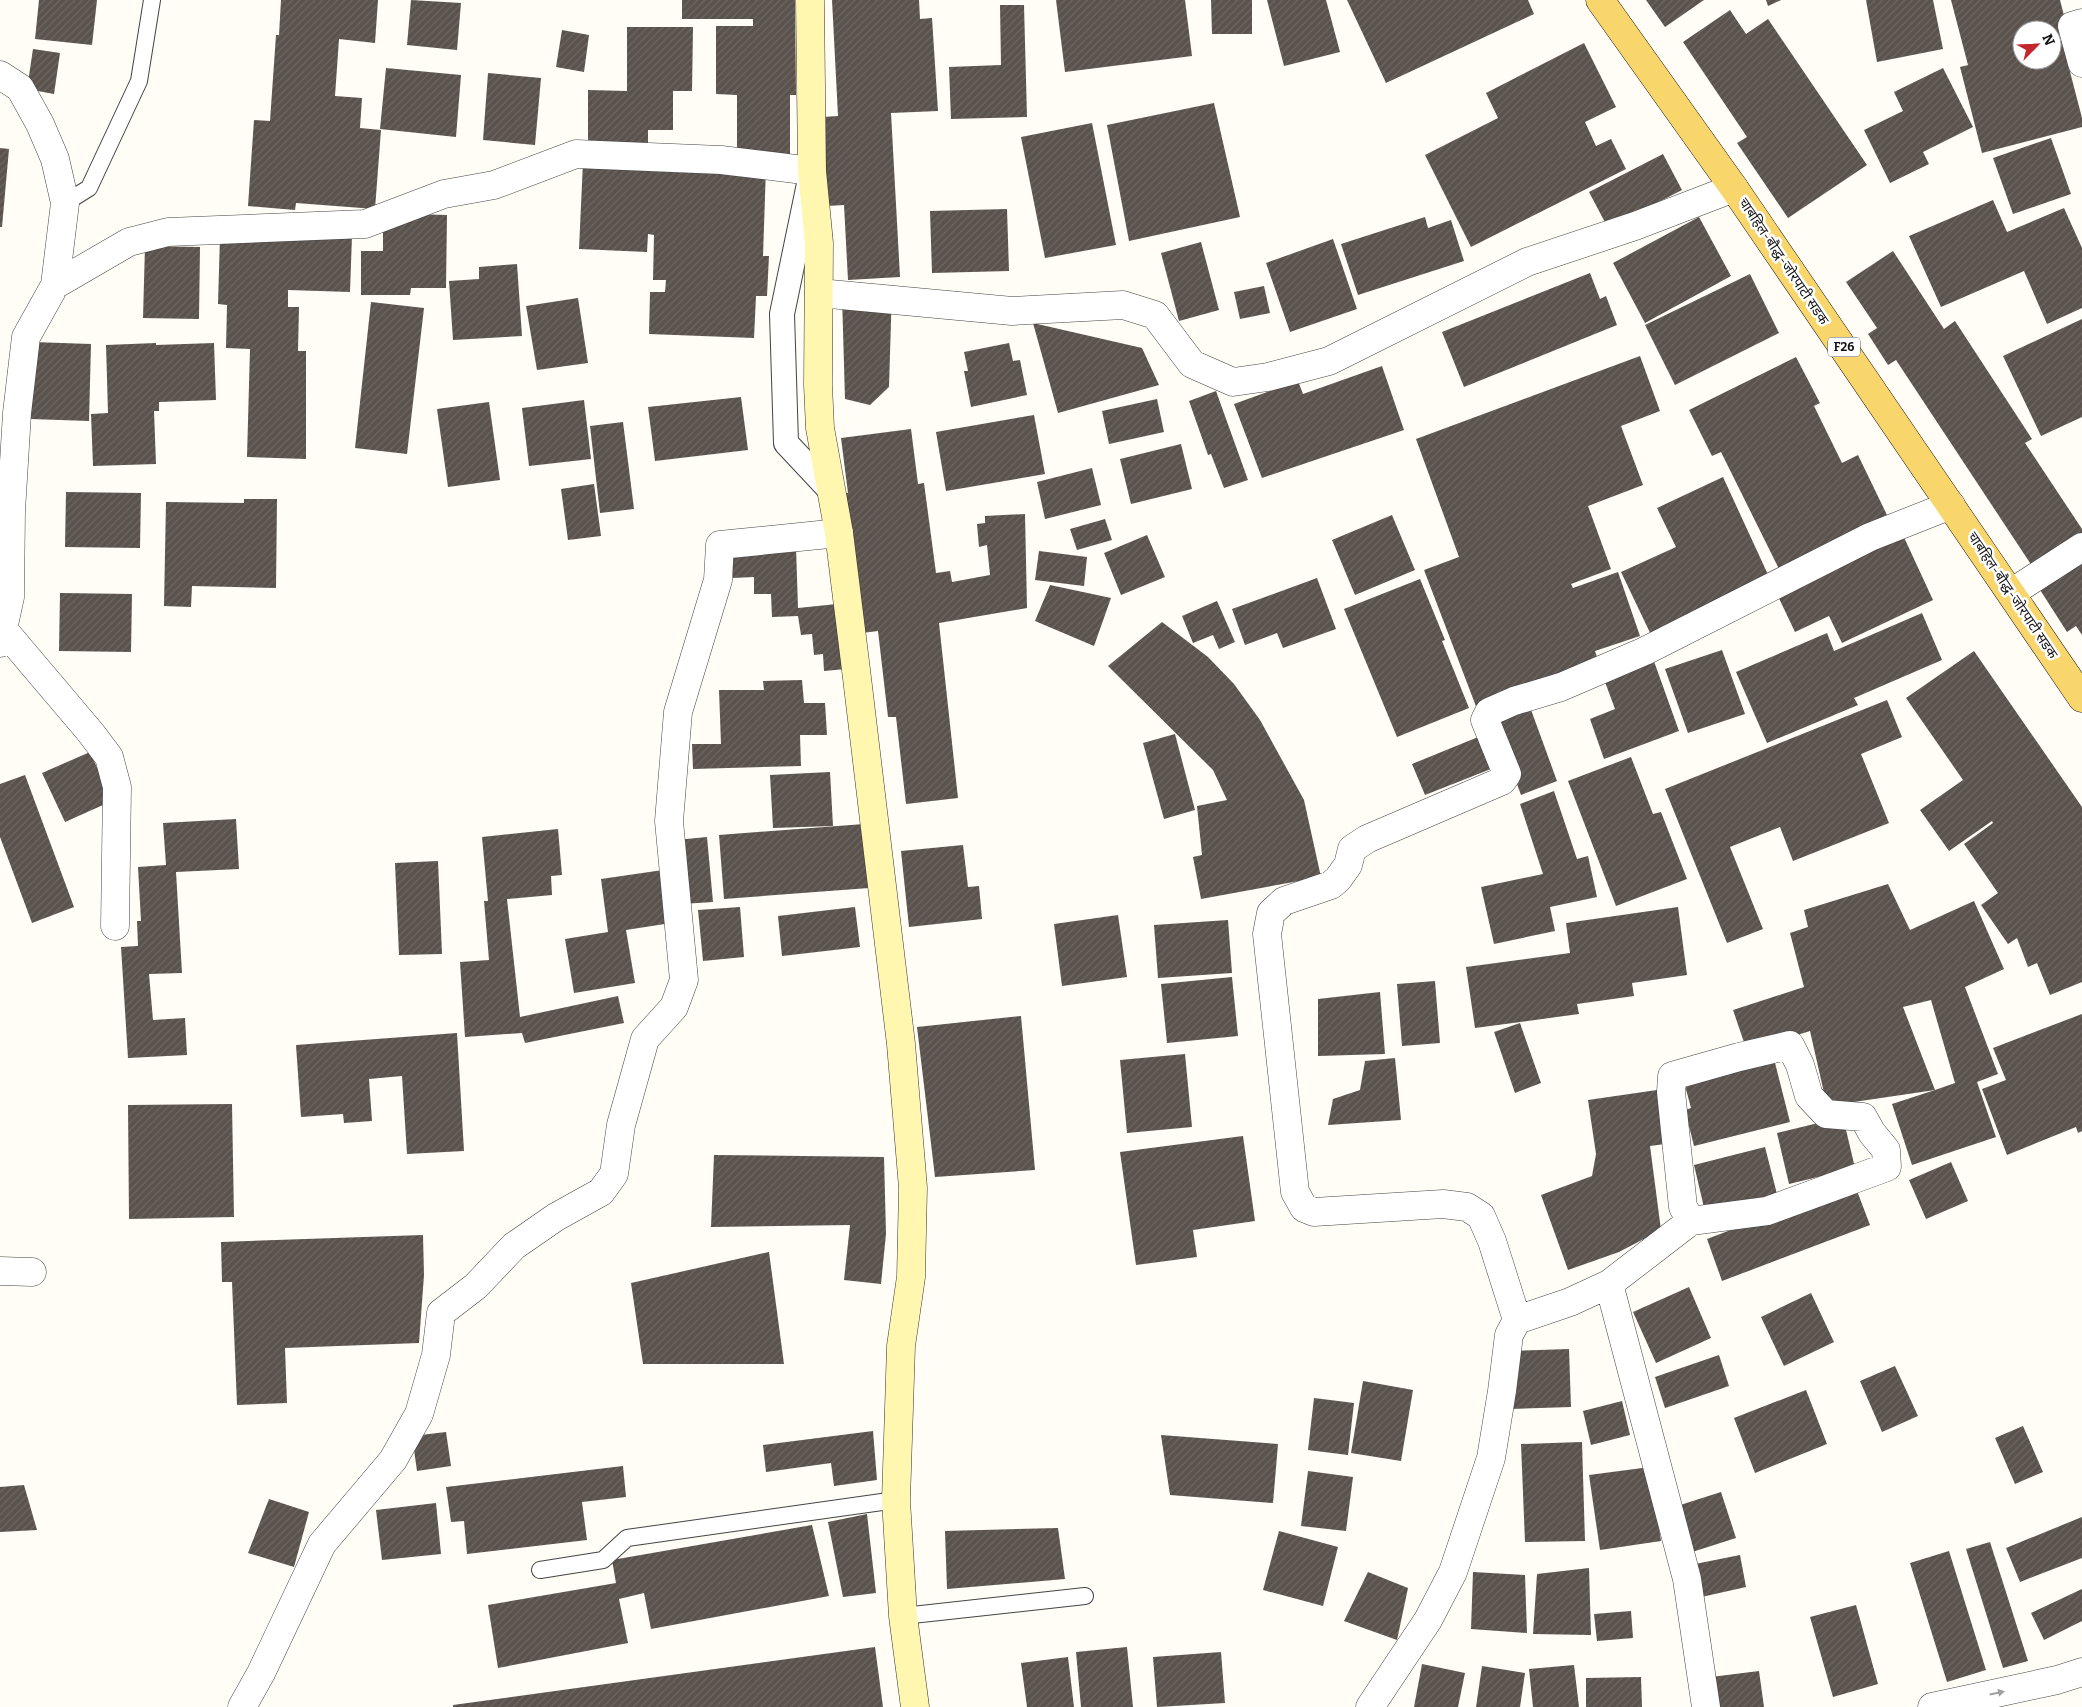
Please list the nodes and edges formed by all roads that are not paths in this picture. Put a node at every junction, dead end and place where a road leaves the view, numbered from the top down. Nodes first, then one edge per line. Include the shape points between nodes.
1 (152, 0) edge
2 (810, 0) edge
3 (1600, 0) edge
4 (2082, 23) edge
5 (2082, 63) edge
6 (0, 75) edge
7 (812, 171) junction
8 (1734, 188) junction
9 (65, 203) junction
10 (56, 285) junction
11 (819, 293) junction
12 (831, 491) junction
13 (1951, 504) junction
14 (839, 534) junction
15 (2082, 547) edge
16 (2011, 593) junction
17 (2, 636) edge
18 (2082, 698) edge
19 (115, 926) dead end
20 (1691, 1221) junction
21 (0, 1271) edge
22 (32, 1272) dead end
23 (1609, 1284) junction
24 (1517, 1320) junction
25 (896, 1500) junction
26 (540, 1570) dead end
27 (1085, 1596) dead end
28 (903, 1616) junction
29 (2082, 1672) edge
30 (242, 1707) edge
31 (915, 1707) edge
32 (1370, 1707) edge
33 (1706, 1707) edge
34 (1932, 1707) edge

1 - 9 lane via 139,81 89,188
2 - 7 main road
3 - 8 main road, चाबहिल-बौद्ध-जोरपाटी सडक / F26
4 - 5 street via 2072,26
6 - 9 street via 20,88 40,124 55,159
7 - 10 street via 721,160 576,154 494,185 444,194 366,224 168,232 130,242
7 - 11 main road via 819,243
7 - 12 street via 782,314 786,443
8 - 11 street via 1527,262 1329,361 1268,377 1232,382 1192,364 1155,315 1123,305 1012,311
8 - 13 main road, चाबहिल-बौद्ध-जोरपाटी सडक / F26
9 - 10 street
10 - 17 street via 26,337 17,413 10,597
11 - 12 main road via 820,428
12 - 14 main road
13 - 16 main road, चाबहिल-बौद्ध-जोरपाटी सडक / F26
13 - 24 street via 1870,537 1646,651 1561,687 1489,712 1485,720 1507,774 1502,781 1367,839 1352,848 1348,865 1331,885 1284,900 1271,913 1267,934 1295,1192 1304,1208 1314,1212 1443,1204 1467,1207 1481,1216
14 - 25 main road via 901,1044 913,1188 911,1277 901,1346
14 - 30 street via 720,545 718,580 677,722 669,821 684,980 674,1007 646,1039 621,1126 614,1174 601,1192 514,1246 476,1286 442,1313 436,1355 419,1414 393,1460 322,1544
15 - 16 street
16 - 18 main road, चाबहिल-बौद्ध-जोरपाटी सडक / F26
17 - 19 street via 109,757 117,787
20 - 20 street via 1683,1207 1672,1076 1790,1045 1809,1096 1826,1114 1863,1118 1886,1150 1887,1167 1767,1212
20 - 23 street
21 - 22 street
23 - 24 street via 1570,1302
23 - 33 street via 1687,1579
24 - 32 street via 1509,1335 1491,1458 1453,1572 1428,1620
25 - 26 lane via 627,1538 603,1560
25 - 28 main road
27 - 28 lane
28 - 31 main road
34 -> 29 street

